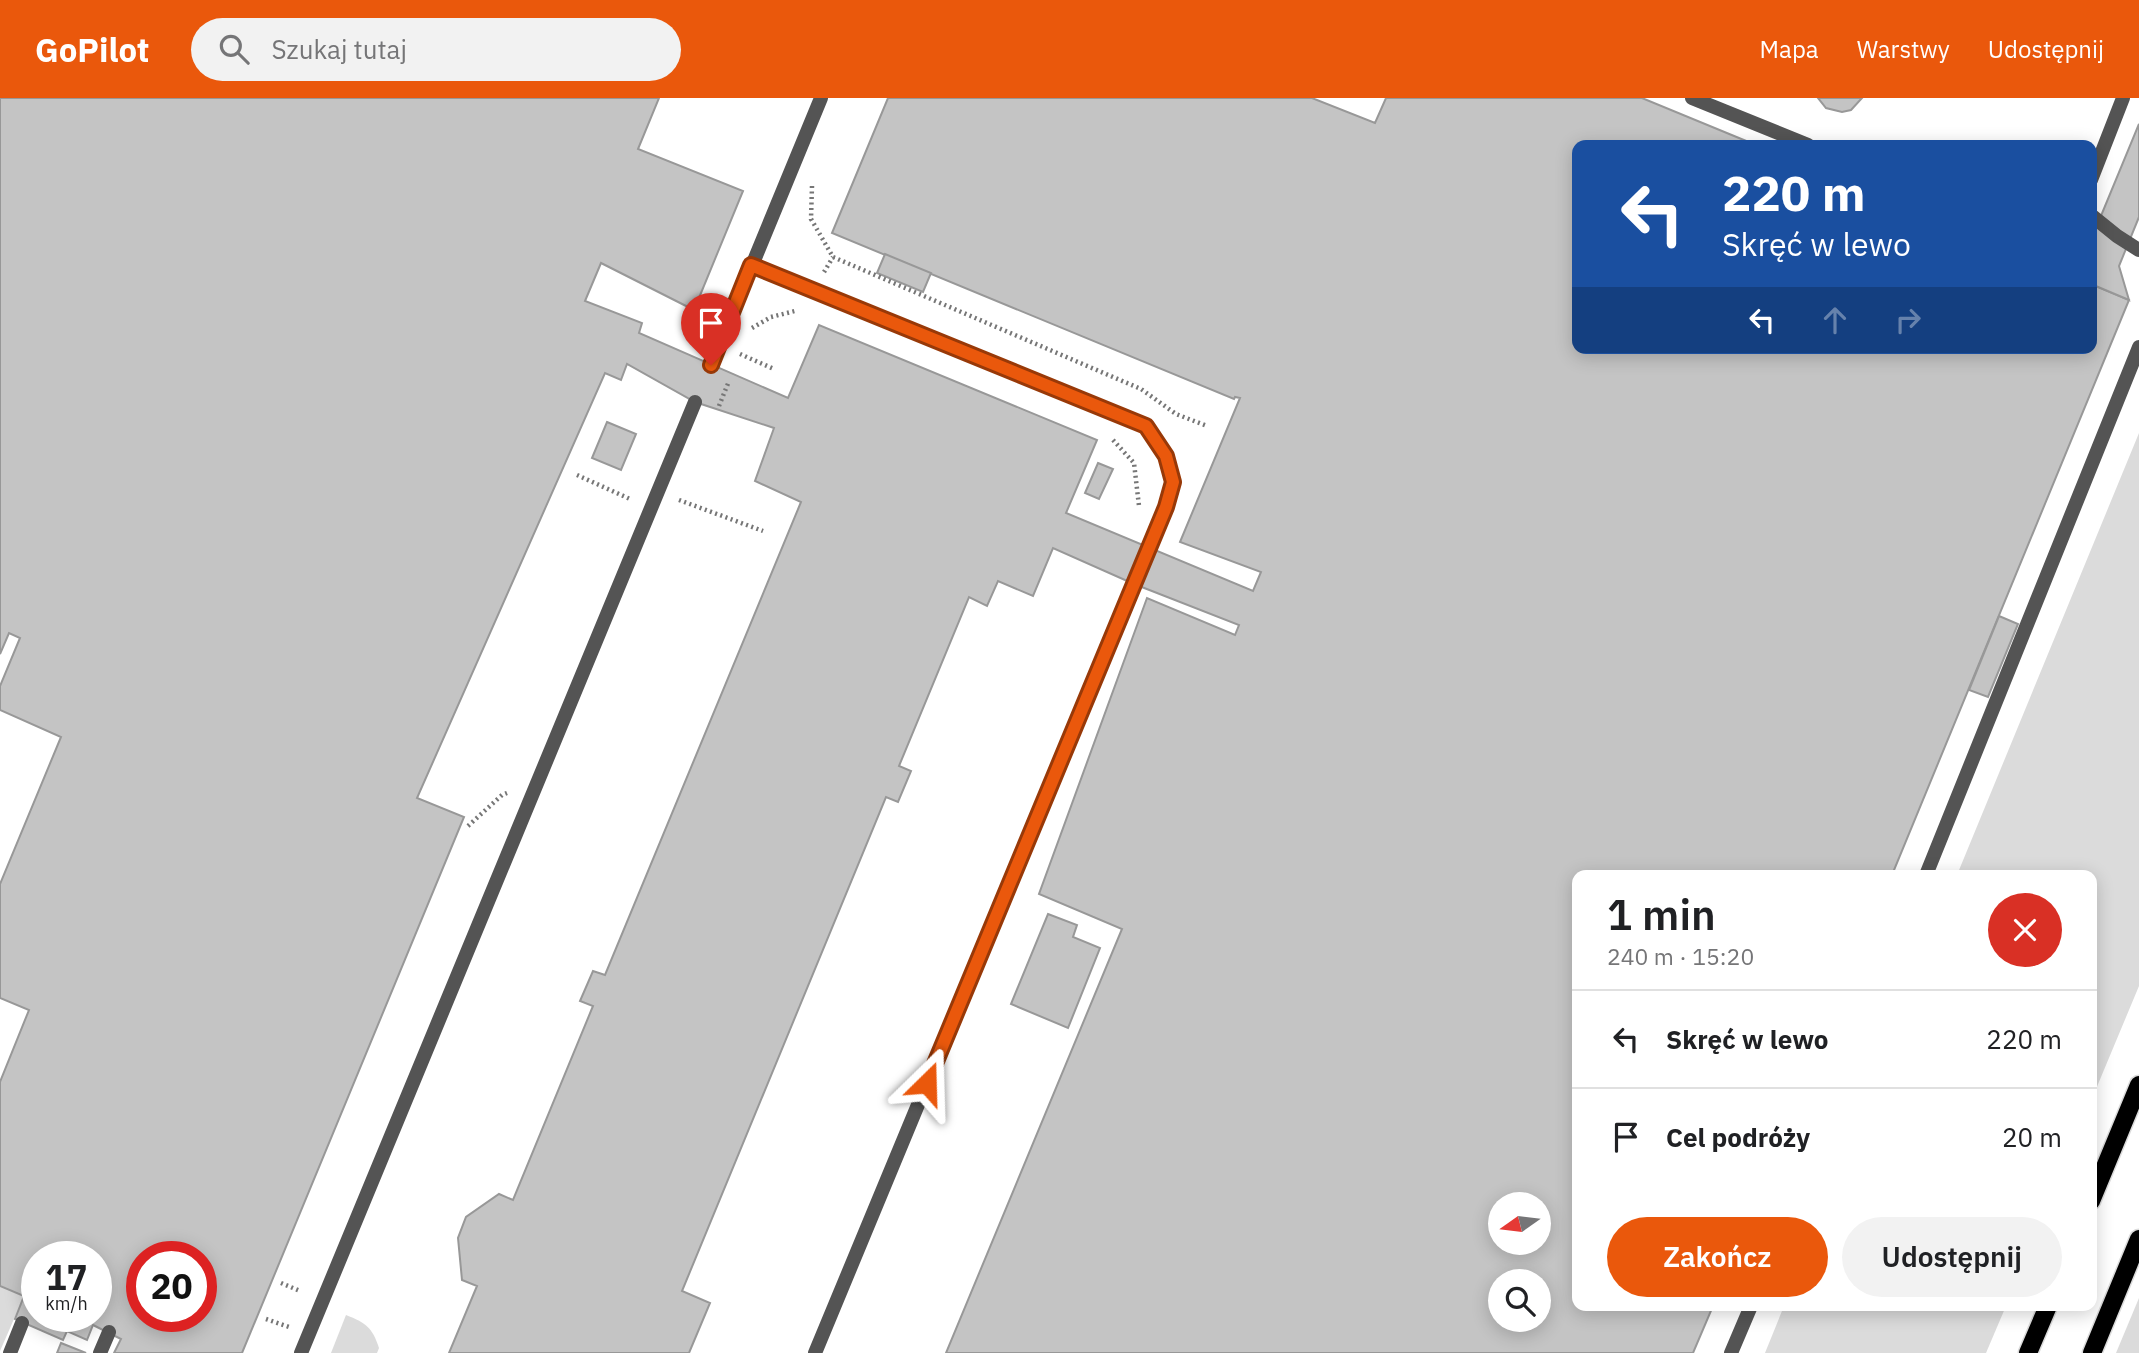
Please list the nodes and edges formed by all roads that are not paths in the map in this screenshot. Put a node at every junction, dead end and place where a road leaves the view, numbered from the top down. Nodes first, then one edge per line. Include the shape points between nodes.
1 (821, 98) edge
2 (1692, 98) edge
3 (2123, 98) edge
4 (1796, 140) edge
5 (2097, 165) edge
6 (2097, 220) edge
7 (2139, 250) edge
8 (751, 265) junction
9 (2139, 347) edge
10 (711, 365) dead end
11 (695, 402) dead end
12 (1928, 870) edge
13 (2139, 1085) edge
14 (2097, 1186) edge
15 (2139, 1239) edge
16 (1749, 1311) edge
17 (2046, 1311) edge
18 (21, 1326) edge
19 (109, 1332) dead end
20 (10, 1353) edge
21 (100, 1353) edge
22 (301, 1353) edge
23 (815, 1353) edge
24 (1731, 1353) edge
25 (2028, 1353) edge
26 (2092, 1353) edge

1 - 8 lane
2 - 4 lane
3 - 5 lane
6 - 7 lane
8 - 10 lane
8 - 23 lane via 1146,426 1166,456 1173,482
9 - 12 lane
11 - 22 lane
13 - 14 main road
15 - 26 main road
16 - 24 lane
17 - 25 main road
18 - 20 lane
19 - 21 lane

